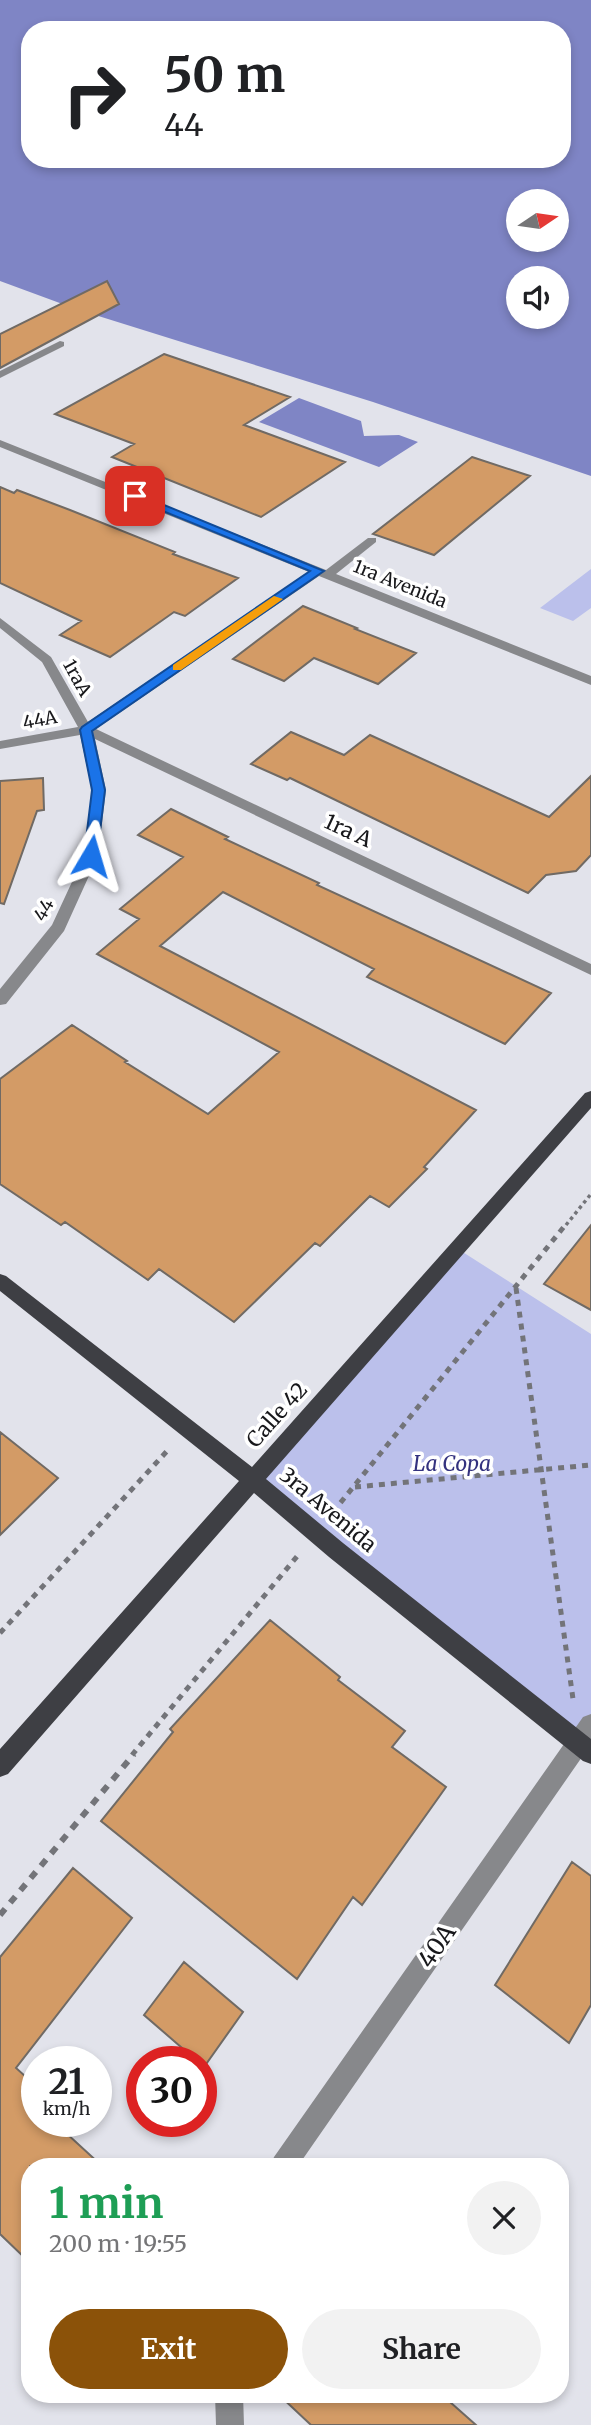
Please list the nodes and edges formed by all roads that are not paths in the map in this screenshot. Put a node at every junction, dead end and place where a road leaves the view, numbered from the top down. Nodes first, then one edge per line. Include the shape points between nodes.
1 (60, 344) dead end
2 (0, 375) edge
3 (0, 443) edge
4 (372, 540) dead end
5 (324, 573) junction
6 (0, 622) edge
7 (591, 681) edge
8 (86, 730) junction
9 (0, 745) edge
10 (591, 970) edge
11 (0, 1000) edge
12 (591, 1097) edge
13 (0, 1281) edge
14 (252, 1479) junction
15 (587, 1740) edge
16 (0, 1766) edge
17 (289, 2158) edge
18 (229, 2403) edge
19 (230, 2425) edge

1 - 2 street
3 - 5 street, 1ra Avenida
4 - 5 street
5 - 7 street, 1ra Avenida
5 - 8 street
6 - 8 street, 1raA via 47,660
8 - 9 street, 44A
8 - 10 street, 1ra A
8 - 11 street, 44 via 99,790 91,856 59,926
12 - 14 main road, Calle 42
13 - 14 main road, 3ra Avenida
14 - 15 main road, 3ra Avenida via 336,1550
14 - 16 main road, Calle 42
15 - 17 street, 40A
18 - 19 street

